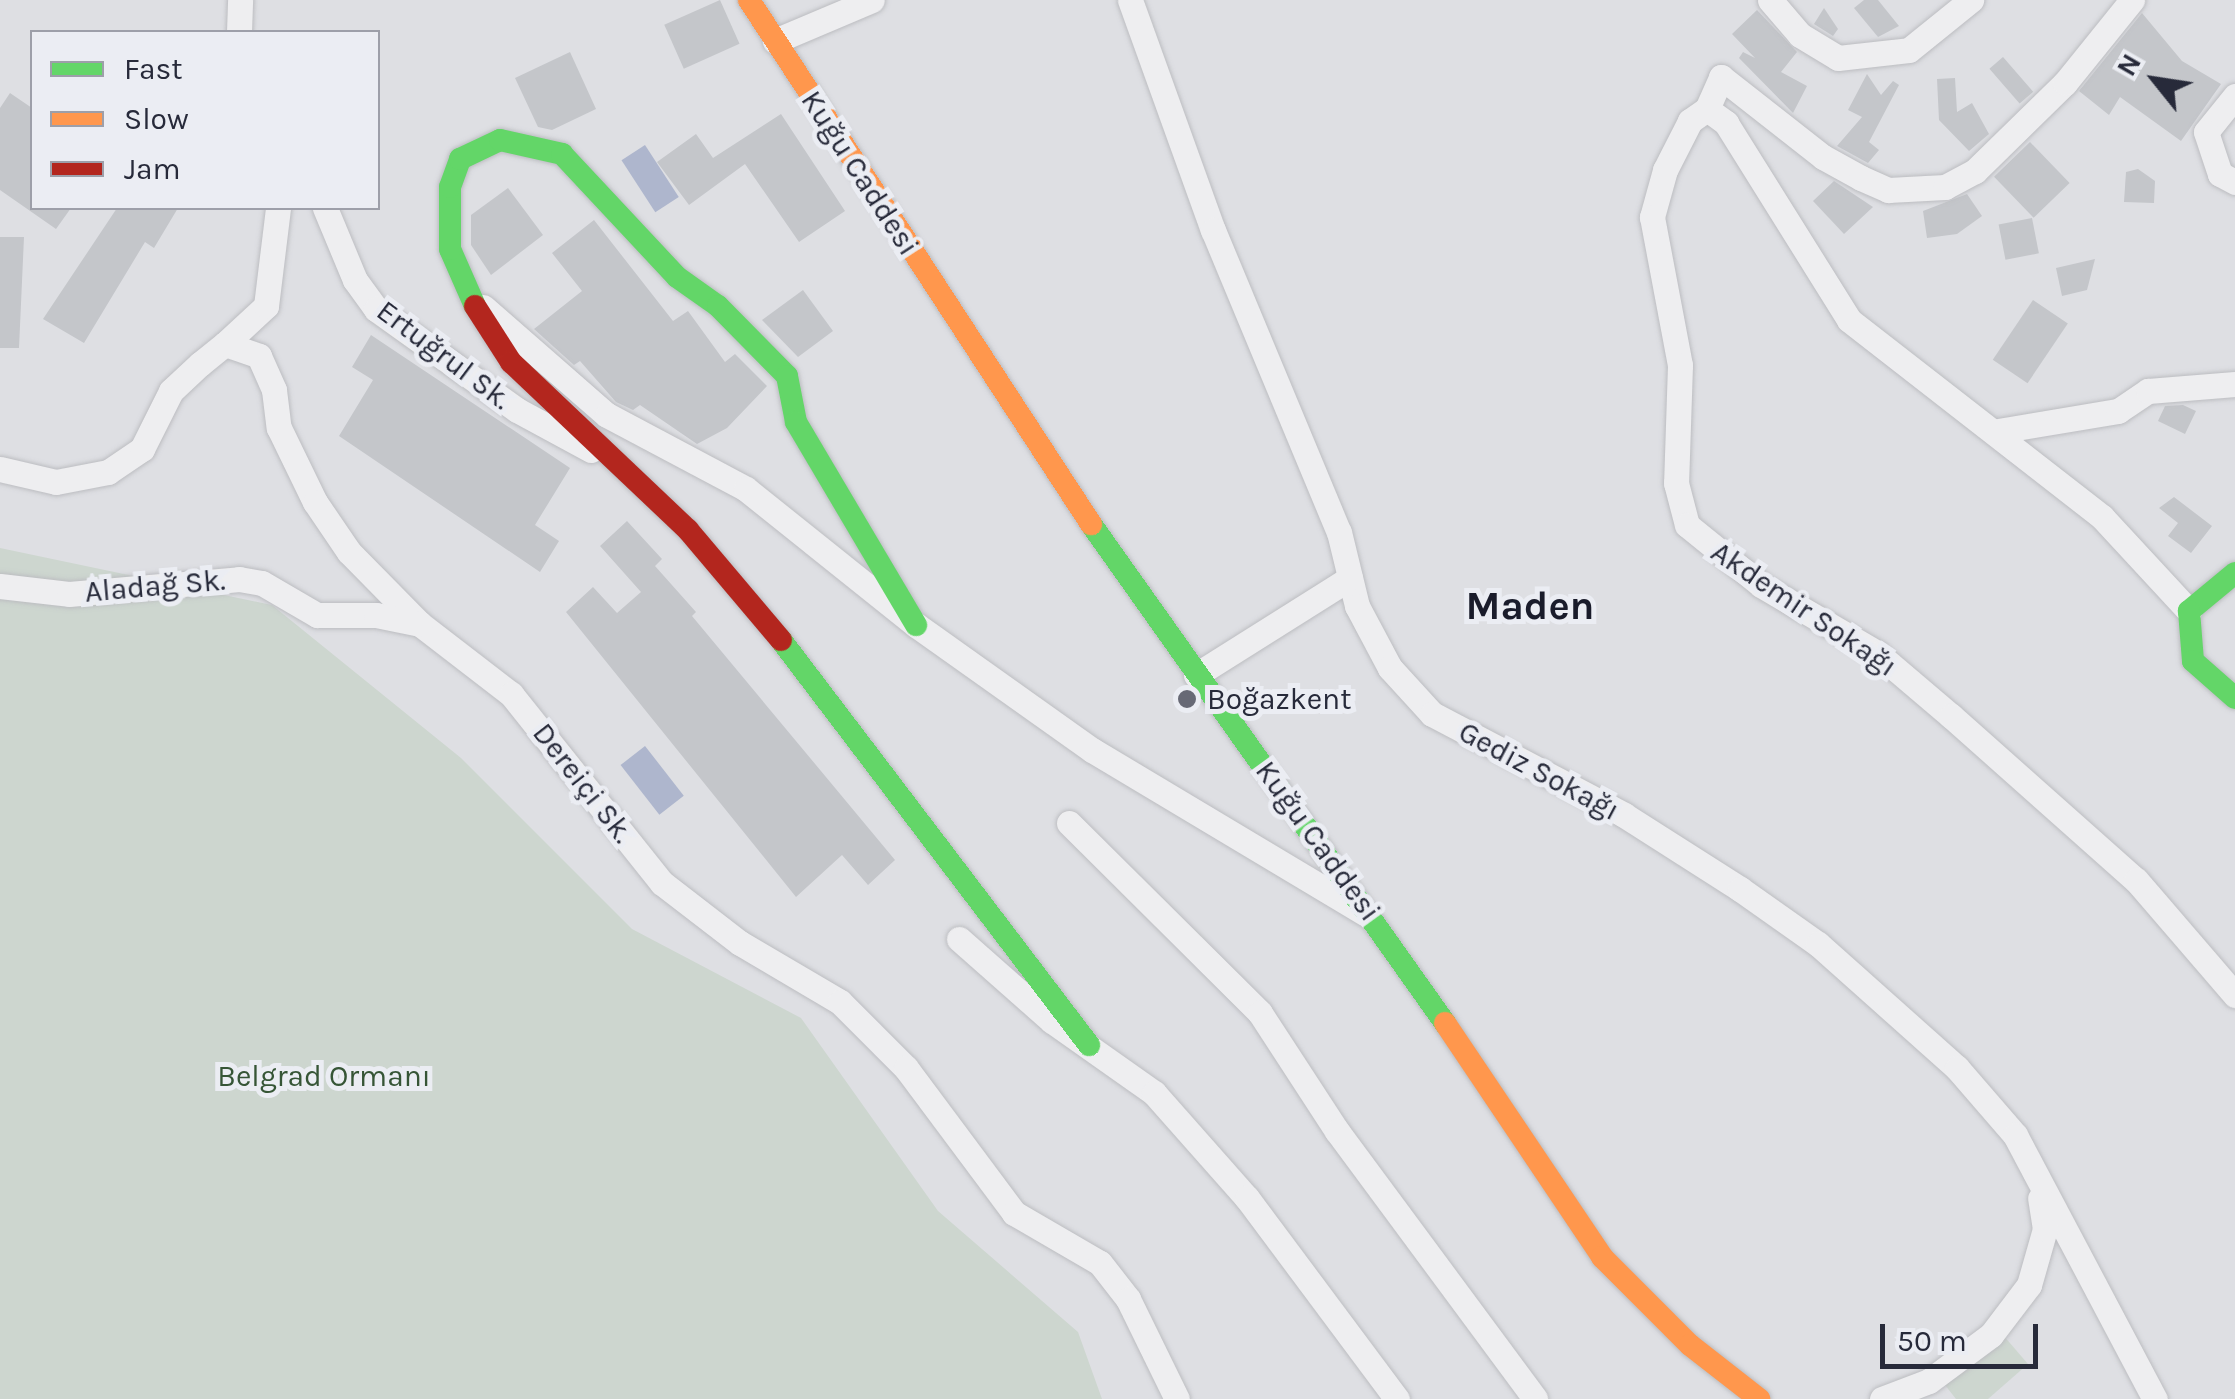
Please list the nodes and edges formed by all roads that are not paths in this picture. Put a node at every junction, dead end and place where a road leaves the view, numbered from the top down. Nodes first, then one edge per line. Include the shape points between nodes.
1 (240, 0) edge
2 (750, 0) edge
3 (872, 0) edge
4 (1130, 0) edge
5 (1770, 0) edge
6 (1971, 0) edge
7 (2132, 0) edge
8 (240, 30) edge
9 (776, 41) junction
10 (2235, 96) edge
11 (1707, 109) junction
12 (2235, 182) edge
13 (278, 210) edge
14 (326, 210) edge
15 (468, 295) junction
16 (226, 344) junction
17 (2235, 384) edge
18 (1998, 431) junction
19 (608, 459) junction
20 (0, 469) edge
21 (2235, 573) edge
22 (1350, 578) junction
23 (0, 586) edge
24 (2189, 611) junction
25 (420, 624) junction
26 (916, 625) junction
27 (1196, 675) junction
28 (2235, 698) edge
29 (1068, 823) dead end
30 (1377, 920) junction
31 (959, 939) dead end
32 (2235, 995) edge
33 (1089, 1045) junction
34 (2036, 1178) junction
35 (1178, 1399) edge
36 (1397, 1399) edge
37 (1536, 1399) edge
38 (1759, 1399) edge
39 (1882, 1399) edge
40 (2155, 1399) edge

1 - 8 street
2 - 9 street, Kuğu Caddesi
3 - 9 street
4 - 22 street, Gediz Sokağı via 1214,230 1339,532
5 - 6 street via 1800,35 1838,58 1909,50
7 - 11 street, Akdemir Sokağı via 2065,83 1975,170 1945,187 1888,190 1861,178 1823,157 1721,77
9 - 27 street, Kuğu Caddesi via 991,378
10 - 12 street via 2206,132 2220,174
11 - 18 street via 1726,123 1849,320
11 - 32 street, Akdemir Sokağı via 1690,121 1665,170 1652,217 1680,365 1676,482 1687,525 1761,586 1877,653 1951,716 2136,880
13 - 16 street via 266,306
14 - 19 street, Ertuğrul Sk. via 355,280 376,310 517,410
15 - 19 street via 512,362
15 - 26 street via 607,416 746,489
15 - 26 street via 450,249 450,187 460,159 500,140 562,154 678,277 718,306 788,376 796,422
16 - 20 street via 172,391 142,448 108,472 56,482
16 - 25 street, Dereiçi Sk. via 259,356 274,390 279,428 315,502 349,552
17 - 18 street via 2148,392 2118,411
18 - 24 street via 2102,517
19 - 33 street via 688,530 814,681 892,794 964,873
21 - 24 street
22 - 27 street
22 - 34 street, Gediz Sokağı via 1357,606 1412,698 1624,816 1818,944 1956,1068 2014,1136
23 - 25 street, Aladağ Sk. via 69,594 239,579 262,583 317,615 376,615
24 - 28 street via 2193,660
25 - 35 street, Dereiçi Sk. via 512,694 662,882 713,925 840,1002 906,1068 1014,1213 1100,1263 1128,1299
26 - 30 street via 1092,750
27 - 30 street, Kuğu Caddesi
29 - 37 street via 1260,1012 1337,1130
30 - 38 street, Kuğu Caddesi via 1602,1256 1690,1345
31 - 33 street
33 - 36 street via 1154,1093 1247,1198
34 - 39 street via 2045,1230 2028,1284 1991,1335 1930,1382
34 - 40 street, Gediz Sokağı

